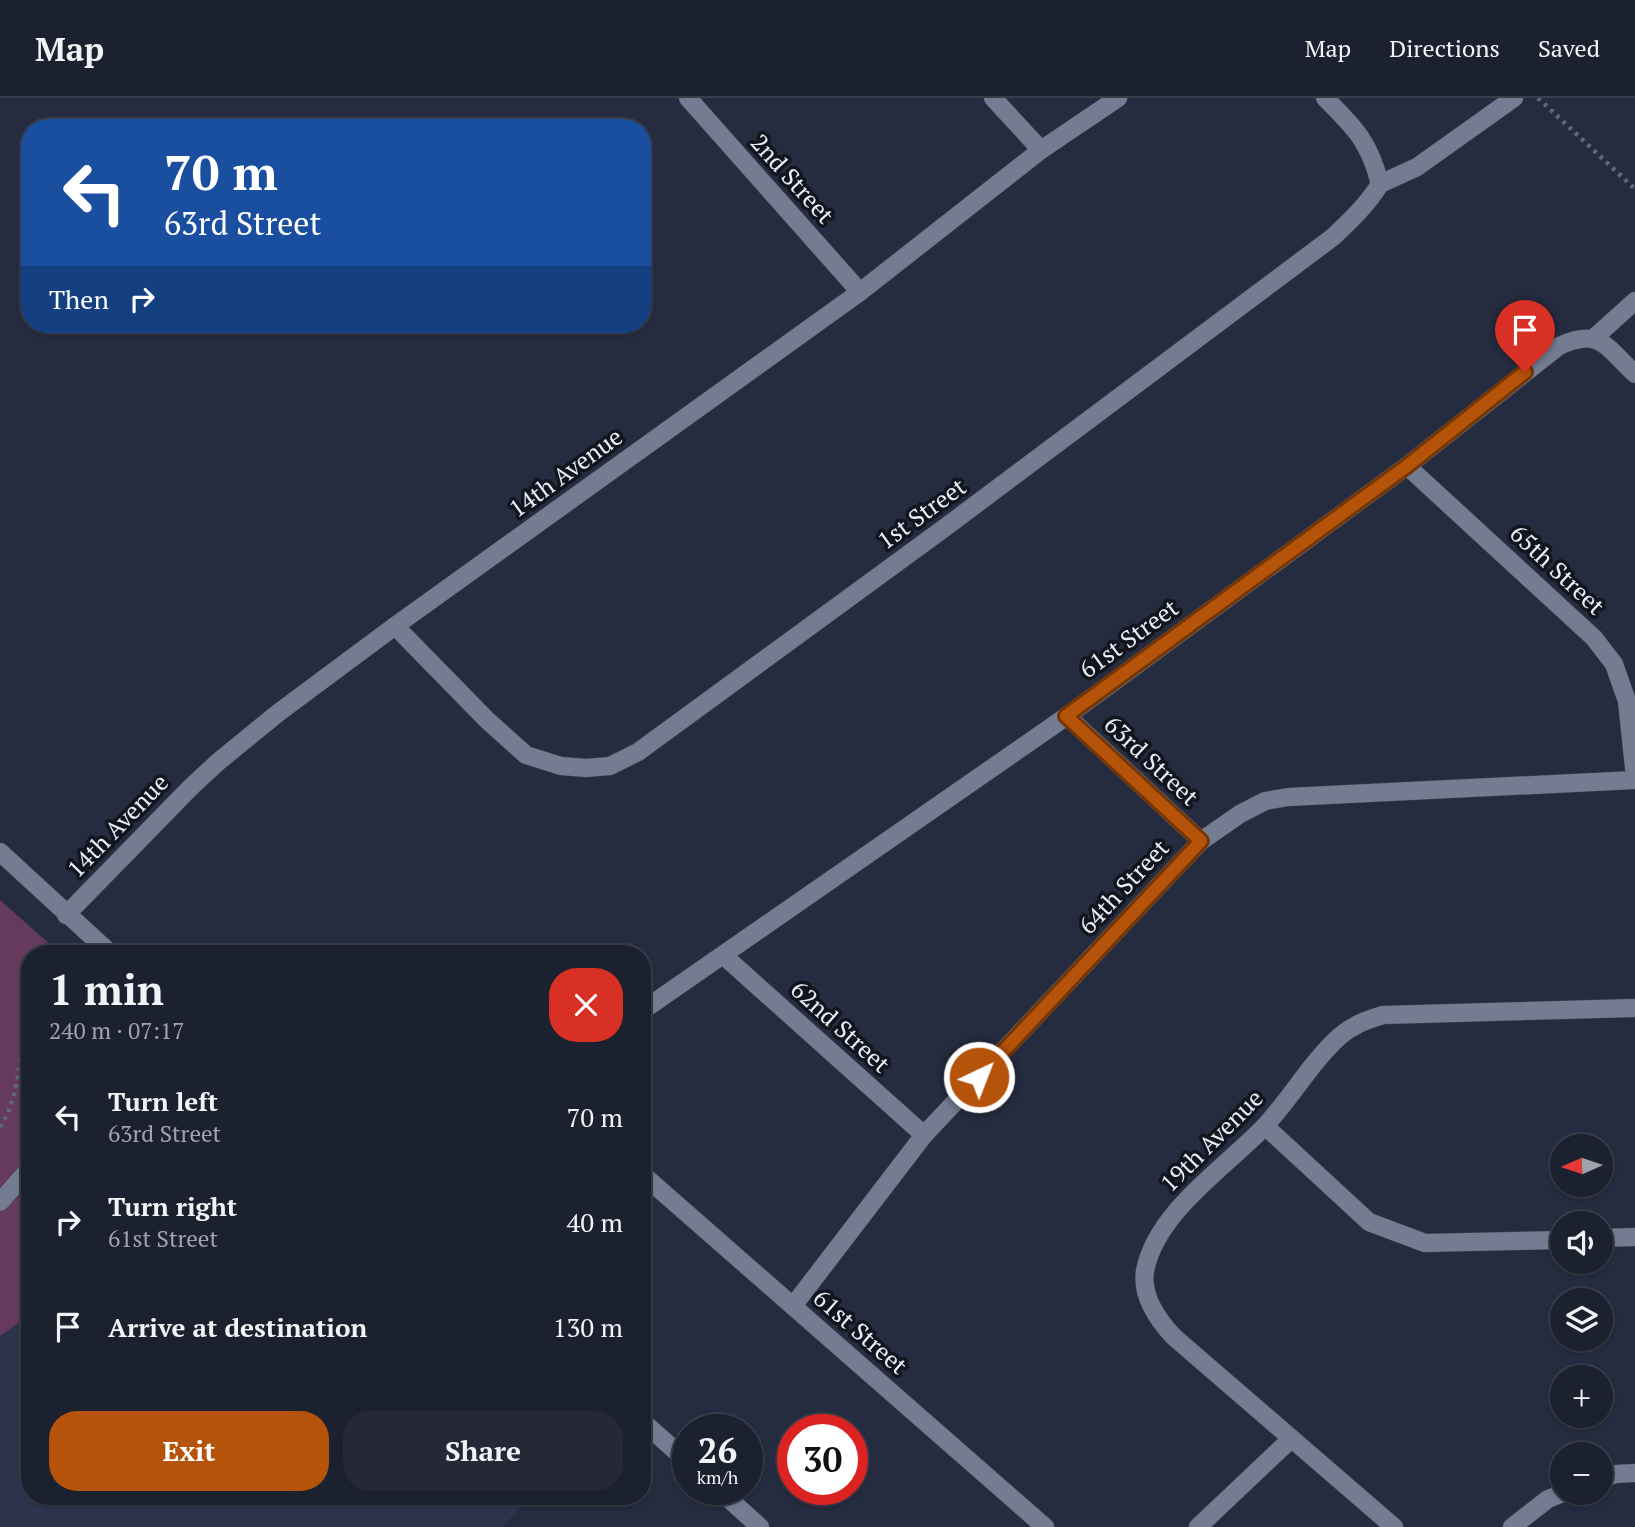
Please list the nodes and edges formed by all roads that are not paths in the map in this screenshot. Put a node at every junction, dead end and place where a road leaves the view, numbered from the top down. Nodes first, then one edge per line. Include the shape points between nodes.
1 (688, 98) edge
2 (993, 98) edge
3 (1118, 98) edge
4 (1325, 98) edge
5 (1514, 98) edge
6 (1041, 150) junction
7 (1380, 184) junction
8 (860, 292) junction
9 (1635, 301) edge
10 (1595, 337) junction
11 (1635, 374) edge
12 (1407, 466) junction
13 (395, 626) junction
14 (1066, 716) junction
15 (1635, 779) edge
16 (1201, 841) junction
17 (0, 852) edge
18 (66, 915) junction
19 (91, 945) edge
20 (724, 956) junction
21 (651, 1005) edge
22 (1635, 1008) edge
23 (1265, 1126) junction
24 (924, 1135) junction
25 (21, 1178) edge
26 (651, 1182) edge
27 (0, 1202) edge
28 (1635, 1237) edge
29 (1613, 1238) edge
30 (1550, 1240) edge
31 (793, 1306) junction
32 (651, 1429) edge
33 (1291, 1439) junction
34 (672, 1448) edge
35 (1635, 1473) edge
36 (1613, 1475) edge
37 (1550, 1498) edge
38 (736, 1505) edge
39 (760, 1527) edge
40 (1045, 1527) edge
41 (1198, 1527) edge
42 (1394, 1527) edge
43 (1512, 1527) edge

1 - 8 street, 2nd Street
2 - 6 street
3 - 6 street, 14th Avenue
4 - 7 street via 1360,133 1374,158
5 - 7 street via 1417,167
6 - 8 street, 14th Avenue
7 - 13 street, 1st Street via 1357,215 1322,245 808,628 638,752 610,765 561,766 526,755
8 - 13 street, 14th Avenue
9 - 10 street
10 - 11 street
10 - 12 street, 61st Street via 1559,345
12 - 14 street, 61st Street
12 - 15 street, 65th Street via 1594,638 1614,664 1627,701
13 - 18 street, 14th Avenue via 218,762
14 - 16 street, 63rd Street
14 - 20 street, 61st Street
15 - 16 street, 64th Street via 1288,797 1265,801
16 - 24 street, 64th Street
17 - 18 street
18 - 19 street
20 - 21 street, 61st Street
20 - 24 street, 62nd Street
22 - 23 street, 19th Avenue via 1383,1015 1359,1022 1339,1037
23 - 30 street via 1368,1222 1425,1243
23 - 33 street, 19th Avenue via 1178,1208 1153,1248 1145,1273 1147,1296 1158,1319
24 - 31 street, 64th Street
25 - 27 street
26 - 31 street, 61st Street
28 - 29 street
31 - 40 street, 61st Street
32 - 34 street
33 - 41 street
33 - 42 street, 19th Avenue
35 - 36 street
37 - 43 street
38 - 39 street

